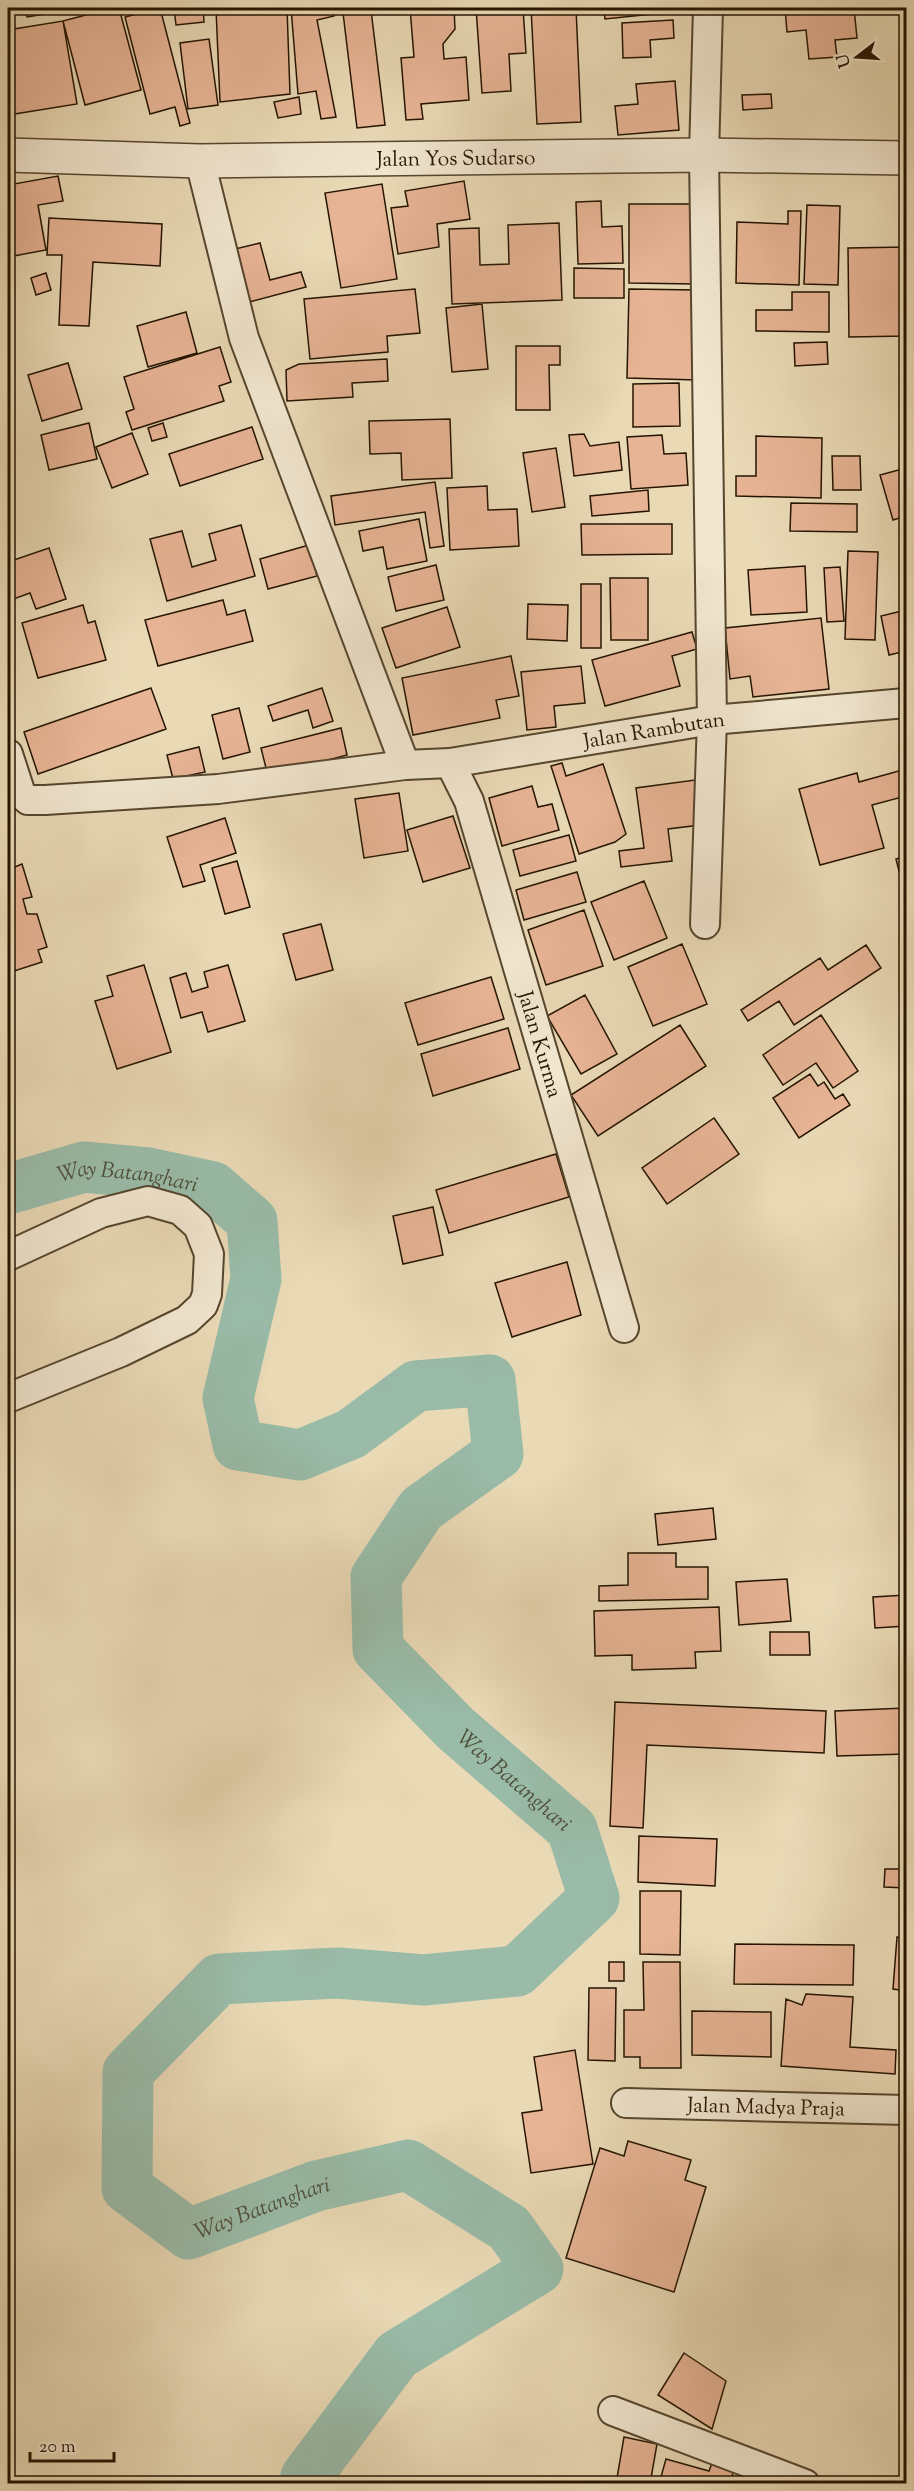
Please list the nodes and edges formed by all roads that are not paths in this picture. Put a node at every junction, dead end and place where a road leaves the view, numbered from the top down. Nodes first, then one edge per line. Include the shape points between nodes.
1 (708, 8) edge
2 (8, 155) edge
3 (704, 155) junction
4 (906, 158) edge
5 (200, 161) junction
6 (906, 703) edge
7 (712, 720) junction
8 (8, 754) edge
9 (450, 763) junction
10 (405, 765) junction
11 (705, 924) dead end
12 (8, 1256) edge
13 (624, 1328) dead end
14 (8, 1398) edge
15 (626, 2103) dead end
16 (906, 2110) edge
17 (613, 2411) dead end
18 (805, 2484) edge

1 - 3 street
2 - 5 street, Jalan Yos Sudarso
3 - 4 street, Jalan Yos Sudarso
3 - 5 street, Jalan Yos Sudarso
3 - 7 street
5 - 10 street via 244,338
6 - 7 street, Jalan Rambutan
7 - 9 street, Jalan Rambutan
7 - 11 street
8 - 10 street, Jalan Rambutan via 21,794 28,800 218,789
9 - 10 street, Jalan Rambutan
9 - 13 street, Jalan Kurma via 469,801
12 - 14 street via 101,1213 148,1201 180,1210 198,1226 208,1254 207,1294 187,1320
15 - 16 street, Jalan Madya Praja
17 - 18 street

